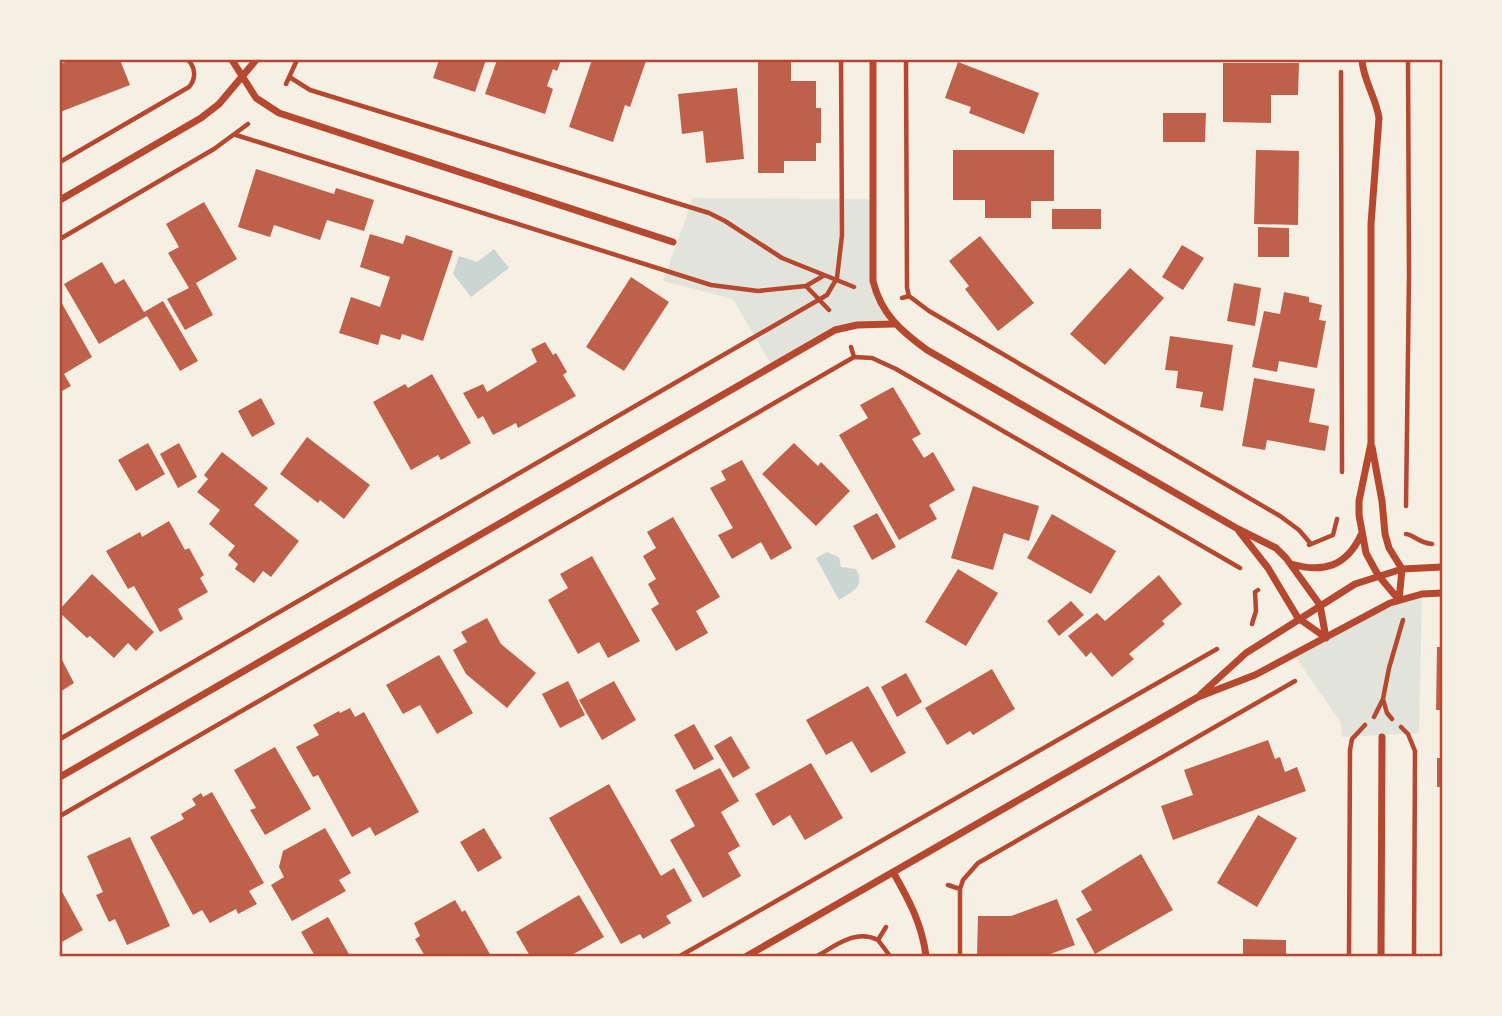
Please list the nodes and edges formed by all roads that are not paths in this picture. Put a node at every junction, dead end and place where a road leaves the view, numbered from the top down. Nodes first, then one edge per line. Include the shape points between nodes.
1 (232, 60) edge
2 (256, 60) edge
3 (873, 60) edge
4 (1362, 60) edge
5 (243, 78) junction
6 (60, 200) edge
7 (673, 242) dead end
8 (894, 324) junction
9 (1371, 443) junction
10 (1238, 529) junction
11 (1361, 534) junction
12 (1290, 564) junction
13 (1443, 567) edge
14 (1402, 569) junction
15 (1378, 575) junction
16 (1443, 593) edge
17 (1399, 600) junction
18 (1320, 605) junction
19 (1298, 618) junction
20 (1326, 638) junction
21 (1198, 697) junction
22 (1382, 737) dead end
23 (60, 777) edge
24 (893, 872) junction
25 (747, 957) edge
26 (926, 957) edge
27 (1381, 957) edge

1 - 5 street
2 - 5 street
3 - 8 street via 873,281
4 - 9 street via 1379,118 1371,224
5 - 6 street via 201,118
5 - 7 street via 265,106 290,117
8 - 10 street via 927,350
8 - 23 street via 835,330
9 - 11 street via 1359,501
9 - 14 street via 1385,534
10 - 12 street via 1276,548
10 - 19 street
11 - 12 street via 1350,554 1332,566 1320,569
11 - 15 street
12 - 18 street
13 - 14 street
14 - 15 street
14 - 17 street
15 - 17 street
15 - 18 street
16 - 17 street
17 - 20 street
18 - 19 street
18 - 20 street
19 - 20 street
19 - 21 street via 1246,653
20 - 21 street via 1255,675
21 - 24 street
22 - 27 street
24 - 25 street
24 - 26 street via 914,908

